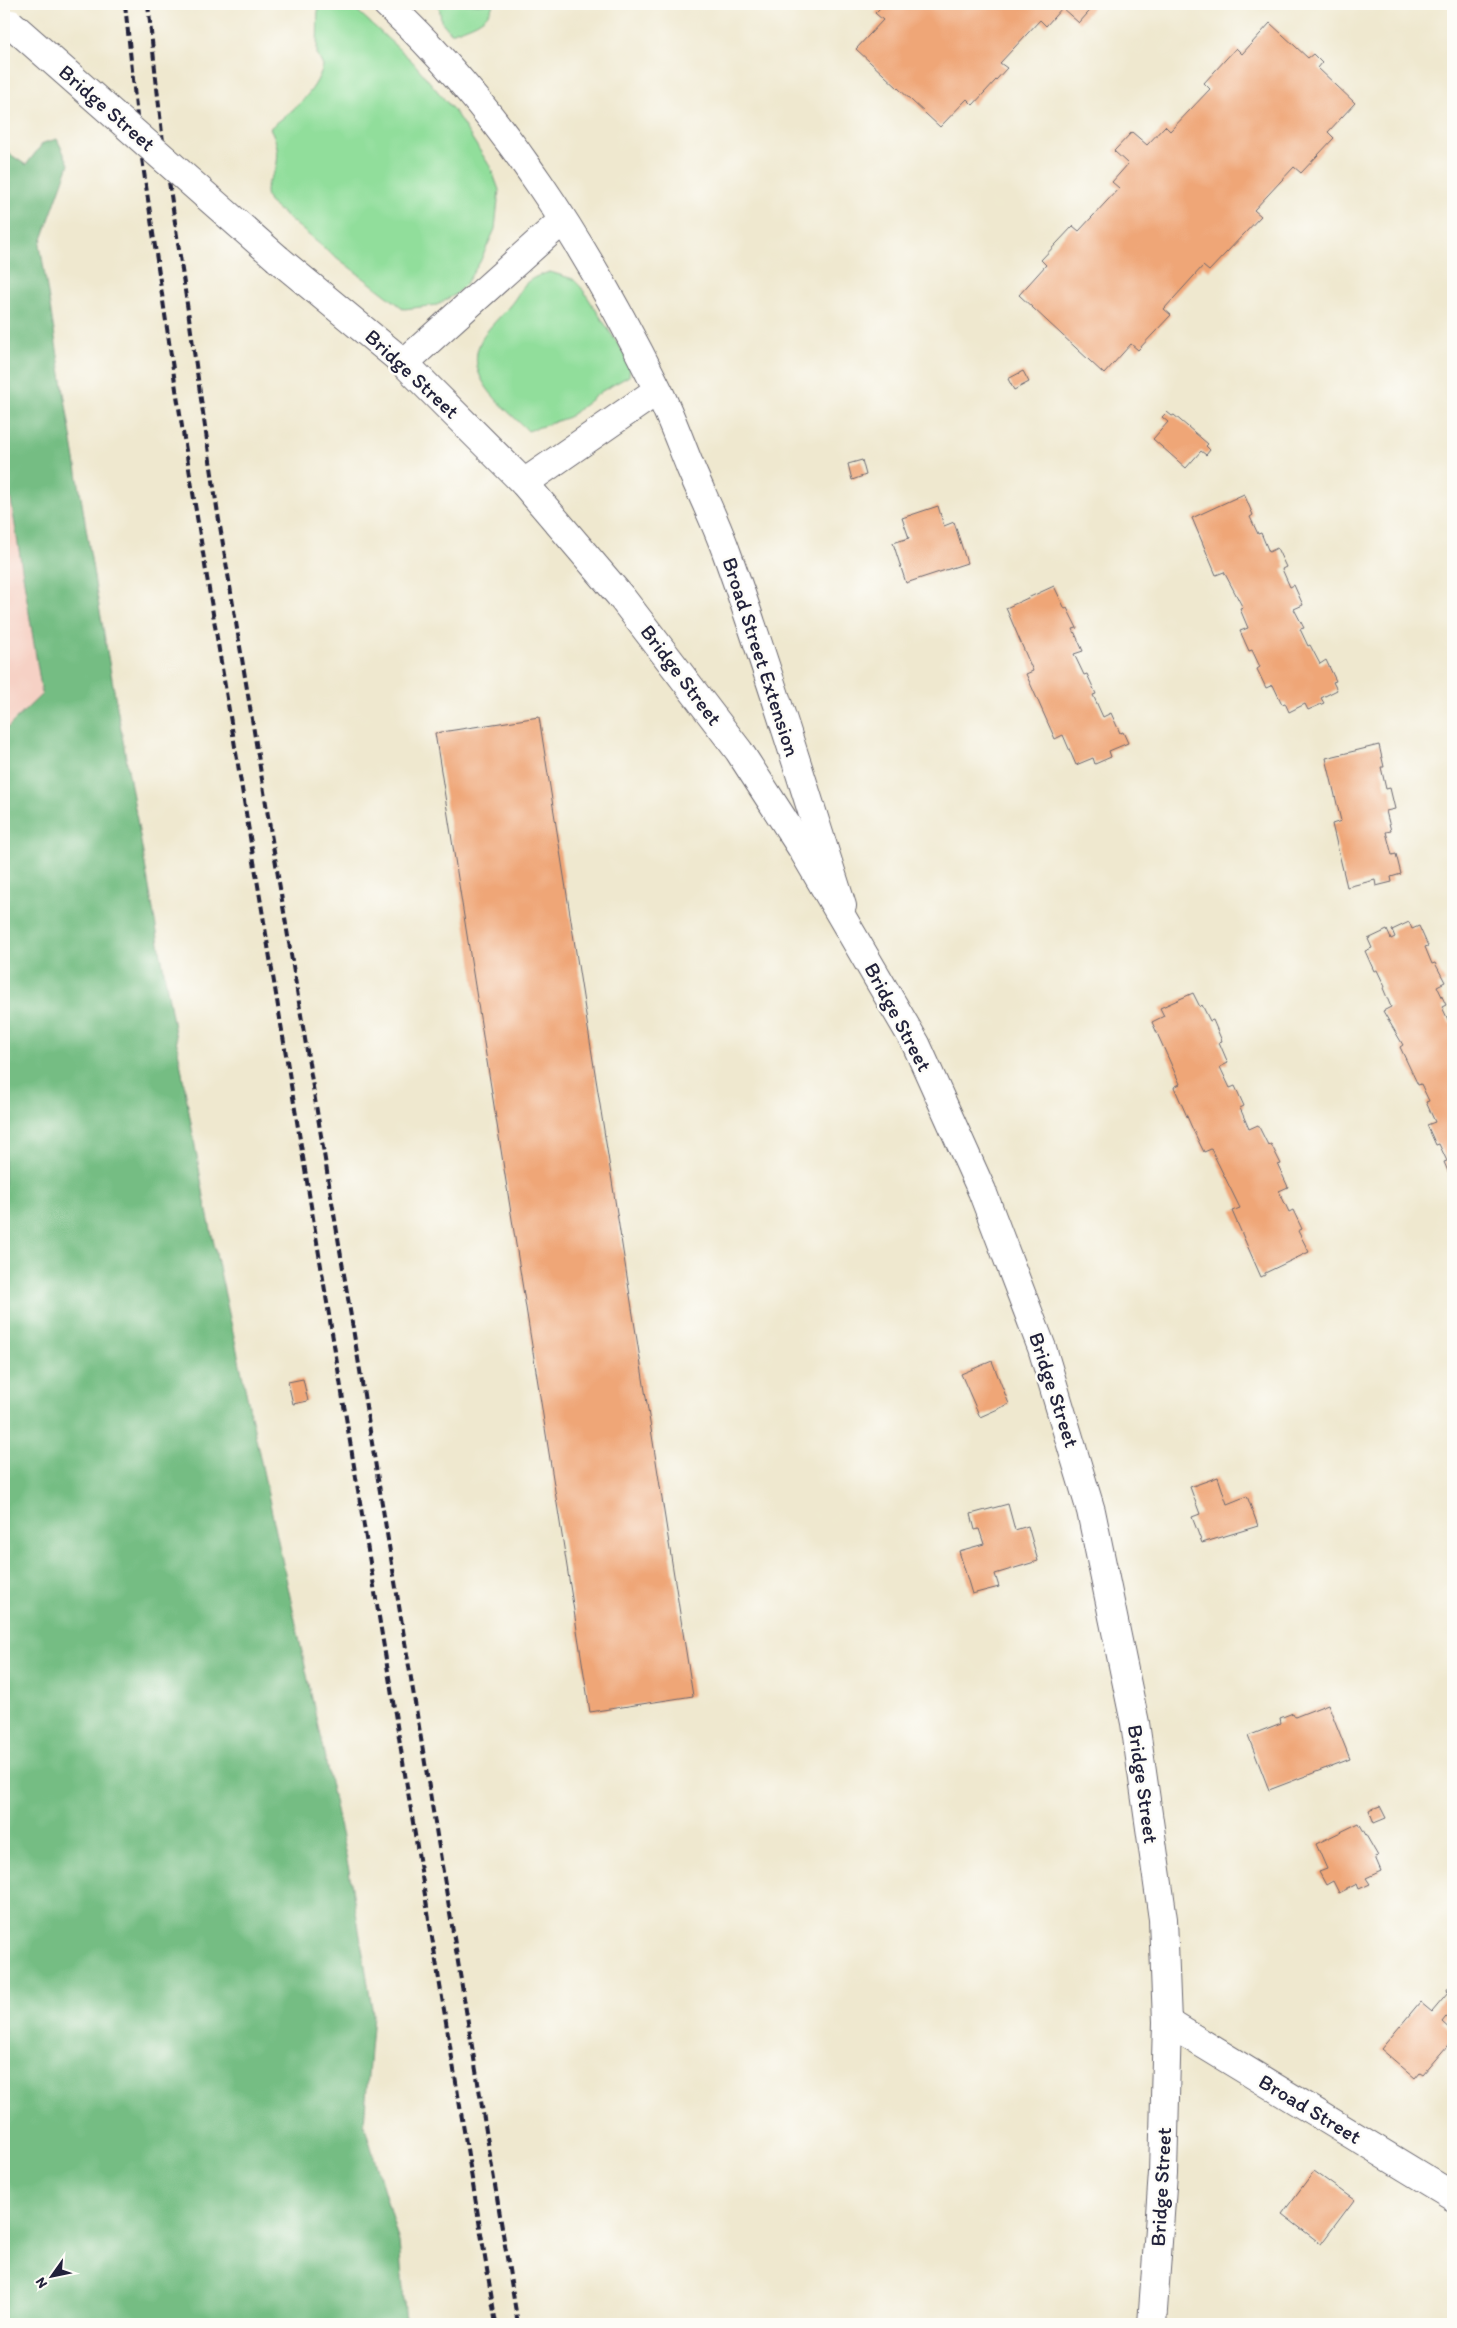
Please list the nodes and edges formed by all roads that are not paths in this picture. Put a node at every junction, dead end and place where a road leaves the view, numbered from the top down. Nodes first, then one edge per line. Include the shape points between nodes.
1 (387, 4) edge
2 (8, 21) edge
3 (563, 220) junction
4 (404, 363) junction
5 (658, 390) junction
6 (524, 483) junction
7 (849, 929) junction
8 (1167, 2022) junction
9 (1453, 2196) edge
10 (1152, 2324) edge

1 - 3 main road, Broad Street Extension via 423,38 487,111
2 - 4 main road, Bridge Street, bridge via 278,259
3 - 4 main road
3 - 5 main road, Broad Street Extension via 614,305
4 - 6 main road, Bridge Street
5 - 6 main road
5 - 7 main road, Broad Street Extension via 727,552
6 - 7 main road, Bridge Street via 622,598 739,751
7 - 8 main road, Bridge Street via 916,1044 982,1191 1042,1348 1091,1511 1135,1723 1163,1919
8 - 9 main road, Broad Street
8 - 10 main road, Bridge Street via 1163,2174

